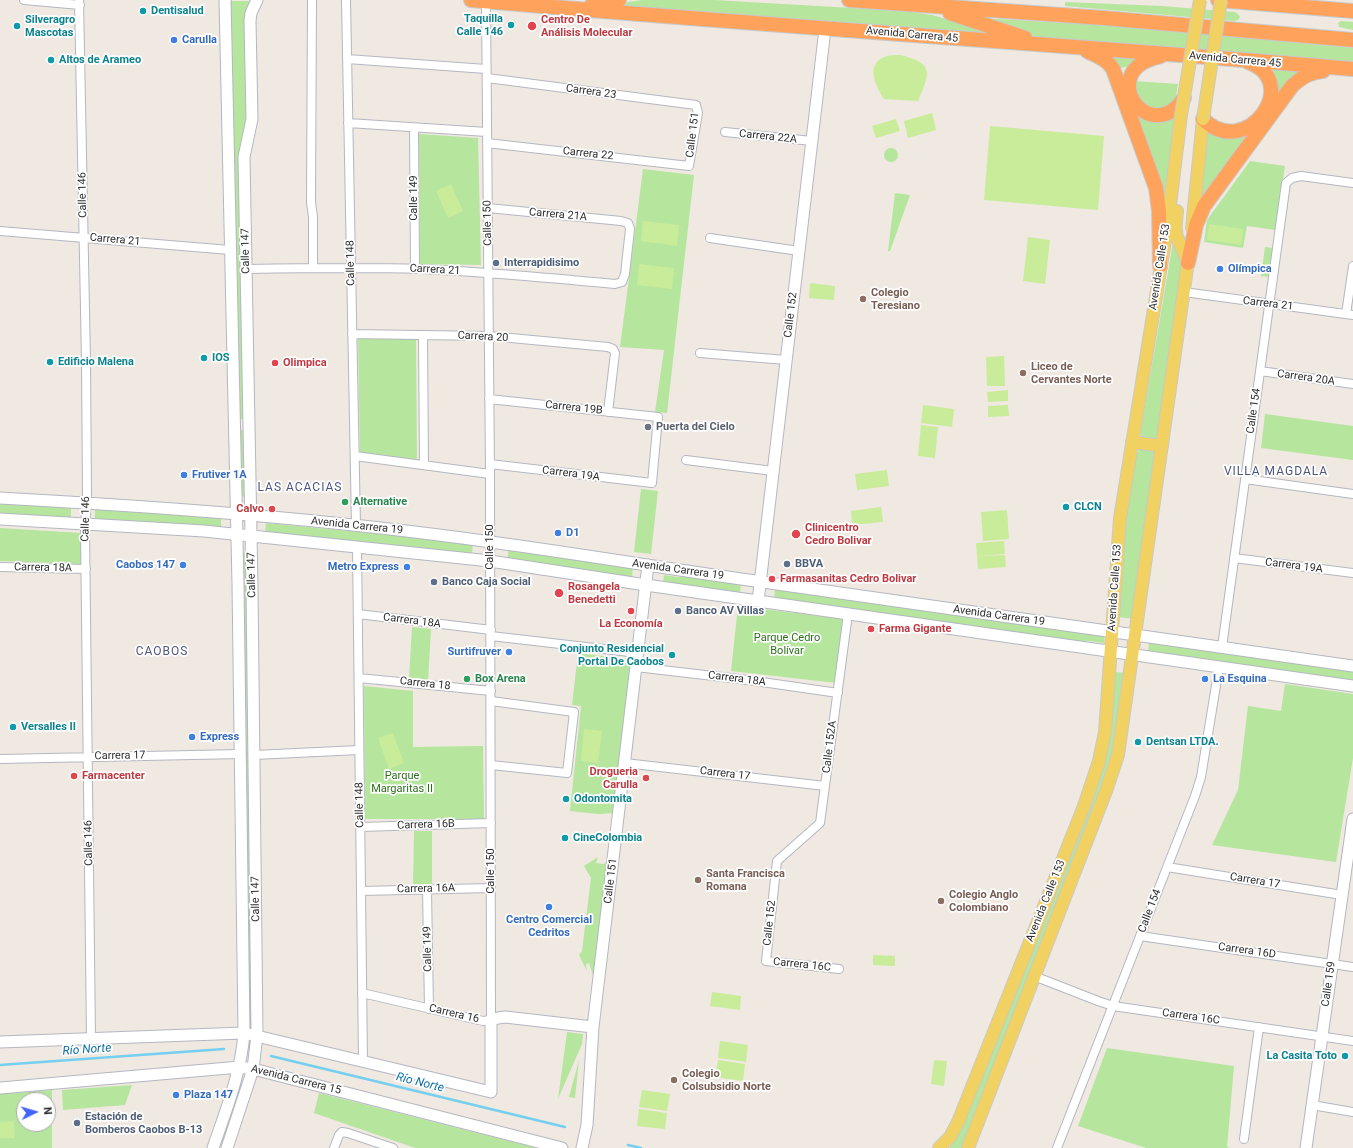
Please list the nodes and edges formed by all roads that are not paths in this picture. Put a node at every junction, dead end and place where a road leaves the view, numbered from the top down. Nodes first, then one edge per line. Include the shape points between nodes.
1 (24, 0) edge
2 (225, 0) edge
3 (257, 0) edge
4 (312, 0) edge
5 (346, 0) edge
6 (471, 0) edge
7 (619, 0) edge
8 (849, 0) edge
9 (1200, 0) edge
10 (1206, 0) edge
11 (1218, 0) edge
12 (1221, 0) edge
13 (486, 1) junction
14 (80, 2) edge
15 (929, 6) junction
16 (568, 8) junction
17 (1353, 11) edge
18 (825, 29) junction
19 (1353, 40) edge
20 (1044, 44) junction
21 (1080, 48) junction
22 (1169, 55) junction
23 (347, 59) junction
24 (1246, 61) junction
25 (486, 69) junction
26 (1348, 69) edge
27 (487, 78) junction
28 (1184, 98) junction
29 (696, 106) joint
30 (1203, 119) junction
31 (348, 123) junction
32 (414, 128) junction
33 (487, 132) junction
34 (725, 132) dead end
35 (812, 141) junction
36 (487, 143) junction
37 (689, 166) joint
38 (1176, 181) junction
39 (1353, 183) edge
40 (488, 208) junction
41 (0, 231) edge
42 (84, 238) junction
43 (710, 238) dead end
44 (230, 250) junction
45 (799, 251) junction
46 (1188, 263) junction
47 (1160, 266) junction
48 (1353, 266) edge
49 (313, 268) junction
50 (351, 268) junction
51 (246, 269) junction
52 (415, 269) junction
53 (488, 273) junction
54 (622, 282) joint
55 (1184, 292) junction
56 (1269, 304) junction
57 (1350, 314) edge
58 (352, 334) junction
59 (423, 335) junction
60 (489, 336) junction
61 (700, 353) dead end
62 (786, 360) junction
63 (1260, 371) junction
64 (1353, 384) edge
65 (489, 399) junction
66 (608, 412) junction
67 (235, 425) junction
68 (249, 425) junction
69 (1132, 442) junction
70 (1162, 446) junction
71 (354, 456) junction
72 (686, 460) dead end
73 (490, 464) junction
74 (424, 465) junction
75 (773, 471) junction
76 (490, 474) junction
77 (1245, 479) junction
78 (652, 483) joint
79 (1353, 494) edge
80 (0, 498) edge
81 (86, 503) junction
82 (237, 515) junction
83 (250, 516) junction
84 (0, 519) edge
85 (86, 524) junction
86 (356, 526) junction
87 (237, 534) junction
88 (251, 536) junction
89 (490, 541) junction
90 (357, 547) junction
91 (1234, 558) junction
92 (490, 561) junction
93 (0, 566) edge
94 (648, 566) junction
95 (86, 569) junction
96 (1353, 574) edge
97 (760, 582) junction
98 (646, 585) junction
99 (758, 601) junction
100 (358, 614) junction
101 (848, 614) junction
102 (1113, 632) junction
103 (491, 633) junction
104 (1136, 635) junction
105 (1222, 647) junction
106 (1111, 651) junction
107 (638, 653) junction
108 (1133, 654) junction
109 (1353, 666) edge
110 (636, 667) junction
111 (1218, 667) junction
112 (359, 678) junction
113 (1353, 686) edge
114 (491, 691) junction
115 (838, 693) junction
116 (491, 702) junction
117 (360, 750) junction
118 (241, 754) junction
119 (254, 755) junction
120 (88, 757) junction
121 (0, 759) edge
122 (625, 762) junction
123 (491, 765) junction
124 (825, 786) junction
125 (1353, 820) edge
126 (491, 823) junction
127 (360, 827) junction
128 (777, 861) joint
129 (1167, 868) junction
130 (491, 888) junction
131 (427, 889) junction
132 (361, 891) junction
133 (1342, 895) junction
134 (1140, 936) junction
135 (766, 961) joint
136 (1332, 964) junction
137 (1353, 967) edge
138 (839, 968) dead end
139 (1034, 976) junction
140 (362, 993) junction
141 (1113, 1006) junction
142 (430, 1009) junction
143 (491, 1020) junction
144 (593, 1027) junction
145 (1259, 1027) junction
146 (244, 1033) junction
147 (257, 1036) junction
148 (1322, 1037) junction
149 (91, 1038) junction
150 (1353, 1041) edge
151 (0, 1042) edge
152 (364, 1062) junction
153 (240, 1067) junction
154 (253, 1069) junction
155 (0, 1088) edge
156 (1312, 1105) junction
157 (1353, 1112) edge
158 (587, 1125) junction
159 (1244, 1139) dead end
160 (213, 1148) edge
161 (227, 1148) edge
162 (334, 1148) edge
163 (393, 1148) edge
164 (562, 1148) edge
165 (575, 1148) edge
166 (582, 1148) edge
167 (928, 1148) edge
168 (940, 1148) edge
169 (968, 1148) edge
170 (1057, 1148) edge
171 (1306, 1148) edge

1 - 14 street
2 - 44 main road, Calle 147
3 - 51 main road, Calle 147 via 250,21 252,119 244,157
4 - 49 street
5 - 23 street, Calle 148
6 - 13 highway, Avenida Carrera 45
7 - 16 highway
8 - 15 highway
9 - 28 main road, Avenida Calle 153, bridge
10 - 38 main road, Avenida Calle 153
11 - 17 highway
12 - 30 main road, Avenida Calle 153, bridge
13 - 16 highway, Avenida Carrera 45
13 - 25 street, Calle 150
14 - 42 street, Calle 146
15 - 19 highway via 1104,18
15 - 20 highway
16 - 18 highway, Avenida Carrera 45
18 - 20 highway, Avenida Carrera 45
18 - 35 main road, Calle 152
20 - 21 highway, Avenida Carrera 45
21 - 22 highway, Avenida Carrera 45
21 - 47 highway via 1107,62 1117,80 1156,188
22 - 24 highway, Avenida Carrera 45
22 - 28 highway via 1150,59 1138,66 1130,81 1132,99 1144,112 1153,114 1169,112
23 - 25 street
23 - 31 street, Calle 148
24 - 26 highway, Avenida Carrera 45
24 - 30 highway via 1265,75 1271,89 1269,103 1259,119 1239,130 1222,130
25 - 27 street, Calle 150
26 - 46 highway via 1314,72 1305,75 1292,86 1201,211
27 - 29 street, Carrera 23
27 - 33 street, Calle 150
28 - 38 main road, Avenida Calle 153, bridge
29 - 37 street, Calle 151 via 698,113
30 - 46 main road, Avenida Calle 153
31 - 32 street
31 - 50 street, Calle 148
32 - 33 street
32 - 52 street, Calle 149
33 - 36 street, Calle 150
34 - 35 street, Carrera 22A
35 - 45 main road, Calle 152
36 - 37 street, Carrera 22
36 - 40 street, Calle 150
38 - 46 main road, Avenida Calle 153 via 1176,232
38 - 47 main road, Avenida Calle 153
39 - 56 street, Calle 154 via 1301,176 1286,183
40 - 53 street, Calle 150
40 - 54 street, Carrera 21A via 628,222 630,229
41 - 42 street, Carrera 21
42 - 44 street, Carrera 21
42 - 81 street, Calle 146
43 - 45 street
44 - 67 main road, Calle 147
45 - 62 main road, Calle 152
46 - 55 main road, Avenida Calle 153
47 - 69 main road, Avenida Calle 153
48 - 57 street
49 - 50 street, Carrera 21
49 - 51 street, Carrera 21
50 - 52 street, Carrera 21
50 - 58 street, Calle 148
51 - 68 main road, Calle 147
52 - 53 street, Carrera 21
53 - 54 street, Carrera 21 via 615,284
53 - 60 street, Calle 150
55 - 56 street, Carrera 21
55 - 70 main road, Avenida Calle 153
56 - 57 street, Carrera 21
56 - 63 street, Calle 154
58 - 59 street, Carrera 20
58 - 71 street, Calle 148
59 - 60 street, Carrera 20
59 - 74 street
60 - 65 street, Calle 150
60 - 66 street, Carrera 20 via 613,349 615,353
61 - 62 street
62 - 75 main road, Calle 152
63 - 64 street, Carrera 20A
63 - 77 street, Calle 154
65 - 66 street, Carrera 19B
65 - 73 street, Calle 150
66 - 78 street, Carrera 19B via 658,417
67 - 68 main road
67 - 82 main road, Calle 147
68 - 83 main road, Calle 147
69 - 70 main road
69 - 102 main road, Avenida Calle 153 via 1120,518
70 - 104 main road, Avenida Calle 153
71 - 74 street
71 - 86 street, Calle 148
72 - 75 street
73 - 76 street, Calle 150
73 - 78 street, Carrera 19A
74 - 76 street
75 - 97 main road, Calle 152
76 - 89 street, Calle 150
77 - 79 street
77 - 91 street, Calle 154
80 - 81 main road, Avenida Carrera 19
81 - 82 main road, Avenida Carrera 19
81 - 85 street, Calle 146
82 - 83 main road, Avenida Carrera 19
82 - 87 main road, Calle 147
83 - 86 main road, Avenida Carrera 19
83 - 88 main road, Calle 147
84 - 85 main road, Avenida Carrera 19
85 - 87 main road, Avenida Carrera 19
85 - 95 street, Calle 146
86 - 89 main road, Avenida Carrera 19
87 - 88 main road, Avenida Carrera 19
87 - 118 main road, Calle 147
88 - 90 main road, Avenida Carrera 19
88 - 119 main road, Calle 147
89 - 92 street, Calle 150
89 - 94 main road, Avenida Carrera 19
90 - 92 main road, Avenida Carrera 19
90 - 100 street, Calle 148
91 - 96 street, Carrera 19A
91 - 105 street, Calle 154
92 - 98 main road, Avenida Carrera 19
92 - 103 street, Calle 150
93 - 95 street, Carrera 18A
94 - 97 main road, Avenida Carrera 19
94 - 98 main road, Calle 151
95 - 120 street, Calle 146
97 - 99 main road, Calle 152
97 - 102 main road, Avenida Carrera 19
98 - 99 main road, Avenida Carrera 19
98 - 107 main road, Calle 151
99 - 101 main road, Avenida Carrera 19
100 - 103 street, Carrera 18A
100 - 112 street, Calle 148
101 - 106 main road, Avenida Carrera 19
101 - 115 street, Calle 152A
102 - 104 main road, Avenida Carrera 19
102 - 106 main road, Avenida Calle 153
103 - 107 street, Carrera 18A
103 - 114 street, Calle 150
104 - 105 main road, Avenida Carrera 19
104 - 108 main road, Avenida Calle 153
105 - 109 main road, Avenida Carrera 19
106 - 108 main road, Avenida Carrera 19
106 - 168 main road, Avenida Calle 153 via 1105,732 1094,780 958,1122
107 - 110 main road, Calle 151
108 - 111 main road, Avenida Carrera 19
108 - 139 main road, Avenida Calle 153 via 1116,764
110 - 115 street, Carrera 18A
110 - 122 main road, Calle 151
111 - 113 main road, Avenida Carrera 19
111 - 129 street, Calle 154 via 1200,777
112 - 114 street, Carrera 18
112 - 117 street, Calle 148
114 - 116 street, Calle 150
115 - 124 street, Calle 152A
116 - 123 street, Calle 150
116 - 123 street via 574,712 567,774
117 - 119 street
117 - 127 street, Calle 148
118 - 120 street, Carrera 17
118 - 146 main road, Calle 147
119 - 147 main road, Calle 147
120 - 121 street, Carrera 17
120 - 149 street, Calle 146
122 - 124 street, Carrera 17
122 - 144 main road, Calle 151
123 - 126 street, Calle 150
124 - 128 street, Calle 152A via 820,823
125 - 133 main road, Calle 159
126 - 127 street, Carrera 16B
126 - 130 street, Calle 150
127 - 132 street, Calle 148
128 - 135 street, Calle 152
129 - 133 street, Carrera 17
129 - 134 street, Calle 154
130 - 131 street, Carrera 16A
130 - 143 street, Calle 150
131 - 132 street, Carrera 16A
131 - 142 street, Calle 149
132 - 140 street, Calle 148
133 - 136 main road, Calle 159
134 - 136 street, Carrera 16D
134 - 141 street, Calle 154
135 - 138 street, Carrera 16C
136 - 137 street, Carrera 16D
136 - 148 main road, Calle 159
139 - 141 street, Carrera 16C
139 - 169 main road, Avenida Calle 153
140 - 142 street, Carrera 16
140 - 152 street, Calle 148
141 - 145 street, Carrera 16C
141 - 170 street, Calle 154
142 - 143 street, Carrera 16 via 483,1021
143 - 144 main road, Carrera 16 via 505,1017
143 - 152 main road, Calle 150 via 491,1092
144 - 158 main road, Calle 151
145 - 148 street, Carrera 16C
145 - 159 street
146 - 147 main road
146 - 149 main road
146 - 153 main road, Calle 147
147 - 152 main road
147 - 154 main road, Calle 147
148 - 150 street, Carrera 16C
148 - 156 main road, Calle 159
149 - 151 main road
153 - 154 main road, Avenida Carrera 15
153 - 155 main road, Avenida Carrera 15
153 - 160 main road, Calle 147
154 - 161 main road, Calle 147
154 - 164 main road, Avenida Carrera 15
156 - 157 street
156 - 171 main road, Calle 159
158 - 165 main road, Calle 151
158 - 166 main road, Calle 151
162 - 163 street via 342,1132
167 - 168 main road

